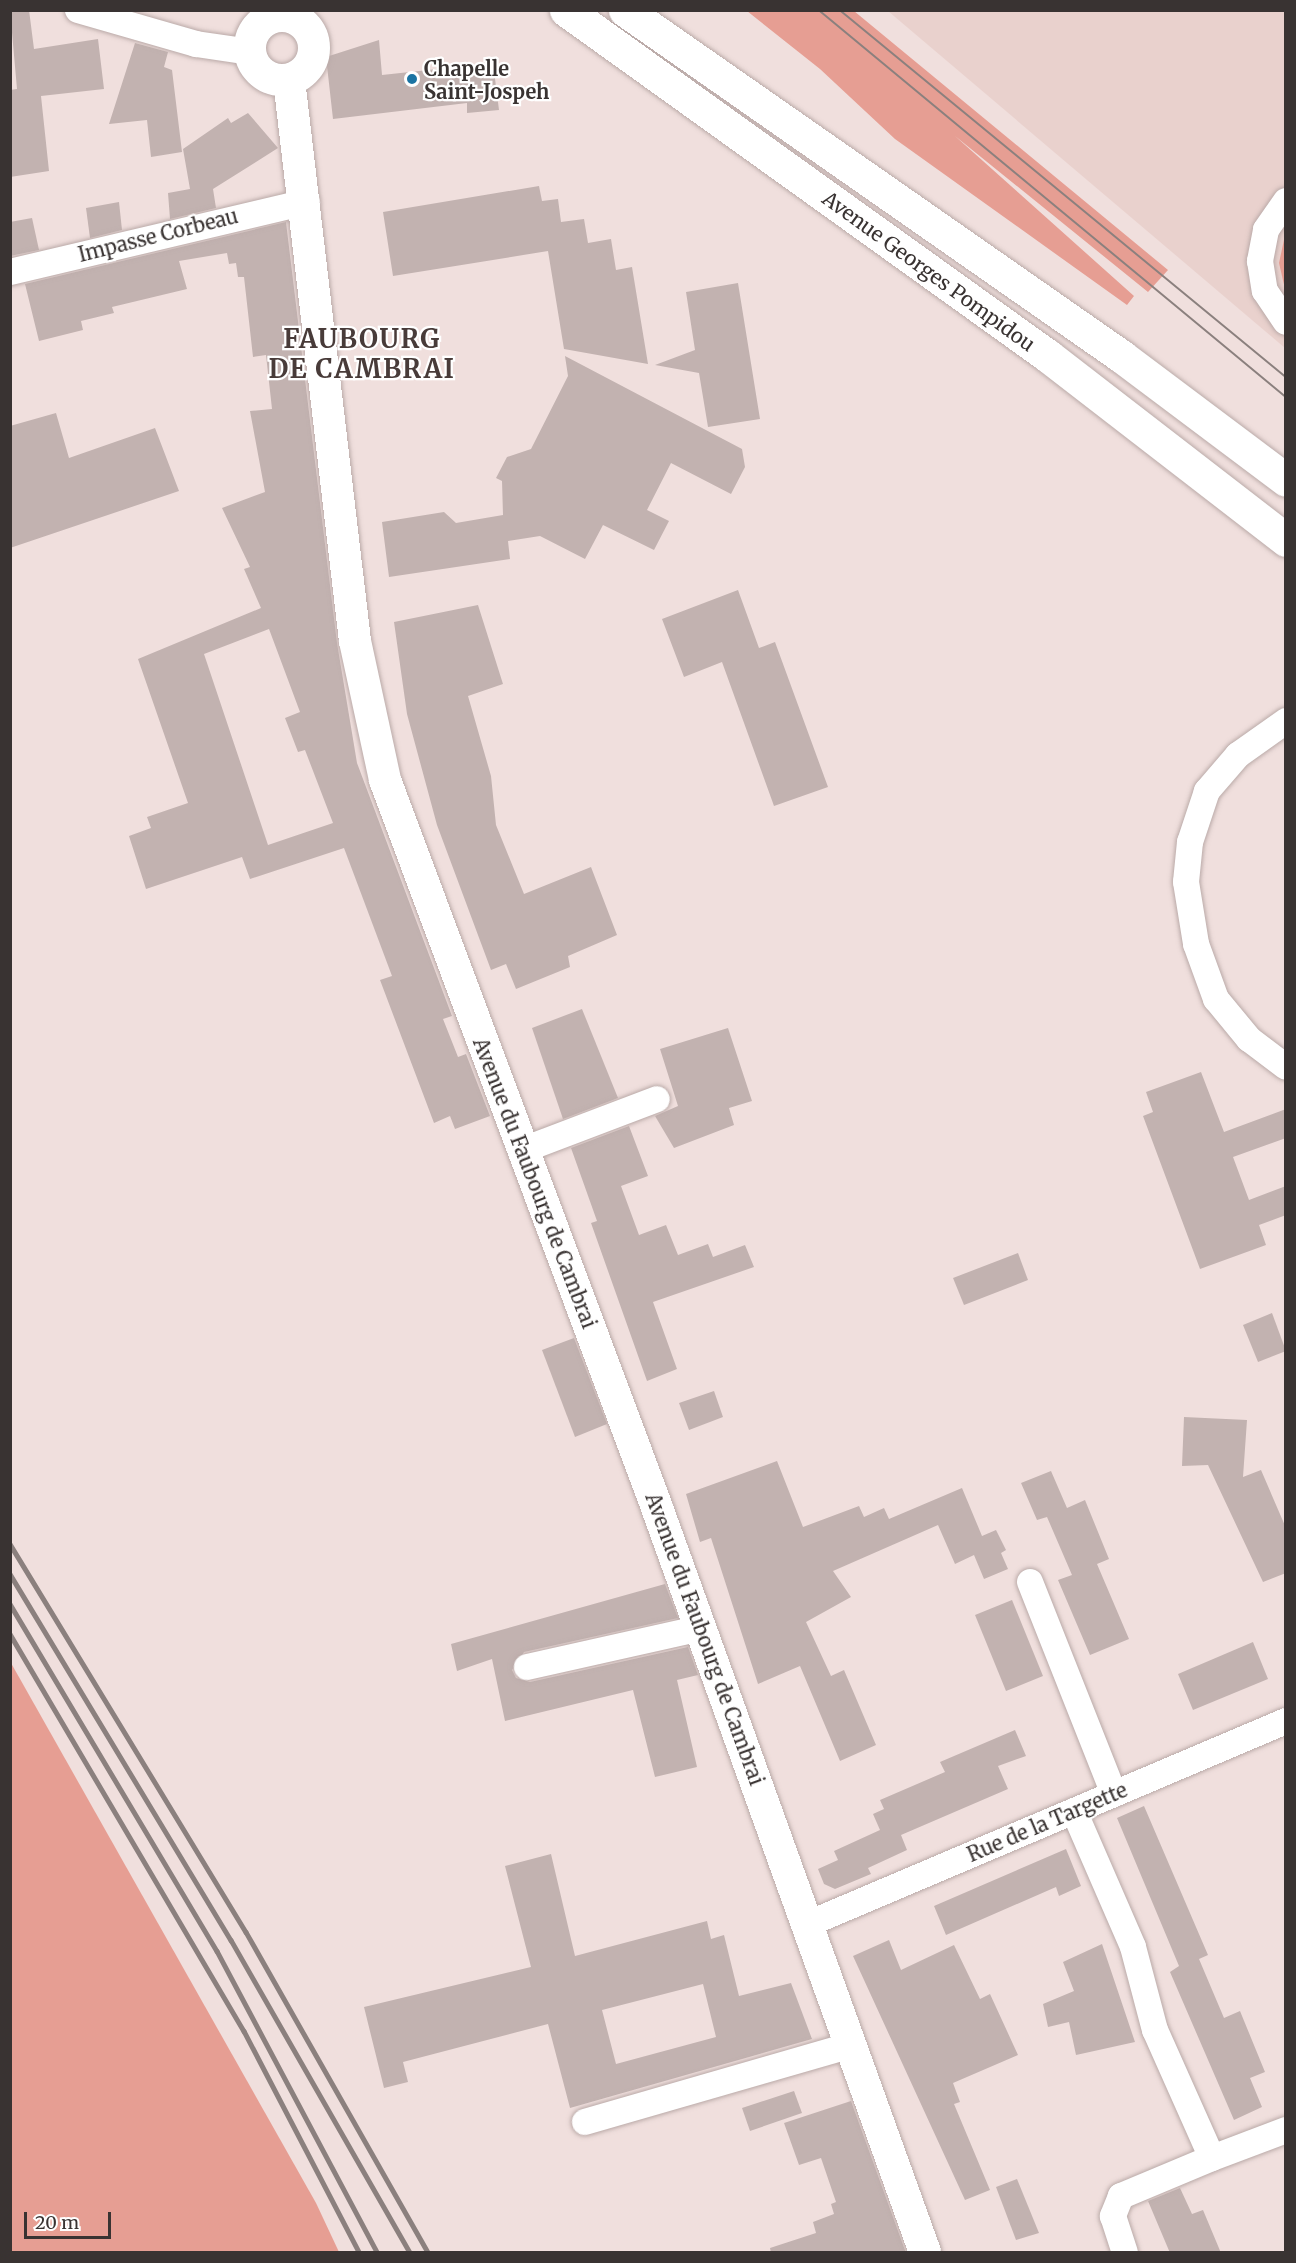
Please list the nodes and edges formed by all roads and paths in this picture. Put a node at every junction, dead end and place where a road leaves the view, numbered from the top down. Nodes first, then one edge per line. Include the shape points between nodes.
1 (78, 10) edge
2 (566, 10) edge
3 (625, 10) edge
4 (281, 13) edge
5 (251, 52) junction
6 (288, 80) junction
7 (1286, 201) edge
8 (307, 202) junction
9 (10, 272) edge
10 (1286, 322) edge
11 (1286, 480) edge
12 (1286, 540) edge
13 (1286, 721) edge
14 (1286, 1067) edge
15 (657, 1099) dead end
16 (523, 1150) junction
17 (1030, 1582) dead end
18 (702, 1628) junction
19 (527, 1667) dead end
20 (1286, 1721) edge
21 (1114, 1794) junction
22 (1074, 1811) junction
23 (808, 1924) junction
24 (852, 2045) junction
25 (585, 2122) dead end
26 (1286, 2130) edge
27 (1212, 2158) junction
28 (925, 2253) edge
29 (1125, 2253) edge

1 - 5 street via 196,44
2 - 12 main road, Avenue Georges Pompidou via 1013,331
3 - 11 main road, Avenue Georges Pompidou via 1121,356
4 - 5 street via 260,26
4 - 6 street via 303,24 314,44 308,67
5 - 6 street via 266,76
6 - 8 street, Avenue du Faubourg de Cambrai
7 - 10 street via 1266,230 1260,261 1265,291
8 - 9 street, Impasse Corbeau
8 - 16 street, Avenue du Faubourg de Cambrai via 356,641 373,735 408,853
13 - 14 street via 1226,765 1207,791 1190,842 1186,882 1196,944 1216,999 1250,1039
15 - 16 street
16 - 18 street, Avenue du Faubourg de Cambrai
17 - 21 street
18 - 19 street
18 - 23 street, Avenue du Faubourg de Cambrai
20 - 21 street, Rue de la Targette
21 - 22 street, Rue de la Targette
22 - 23 street, Rue de la Targette
22 - 27 street via 1133,1947 1155,2030
23 - 24 street, Avenue du Faubourg de Cambrai
24 - 25 street
24 - 28 street, Avenue du Faubourg de Cambrai
26 - 27 street
27 - 29 street via 1121,2196 1113,2216

